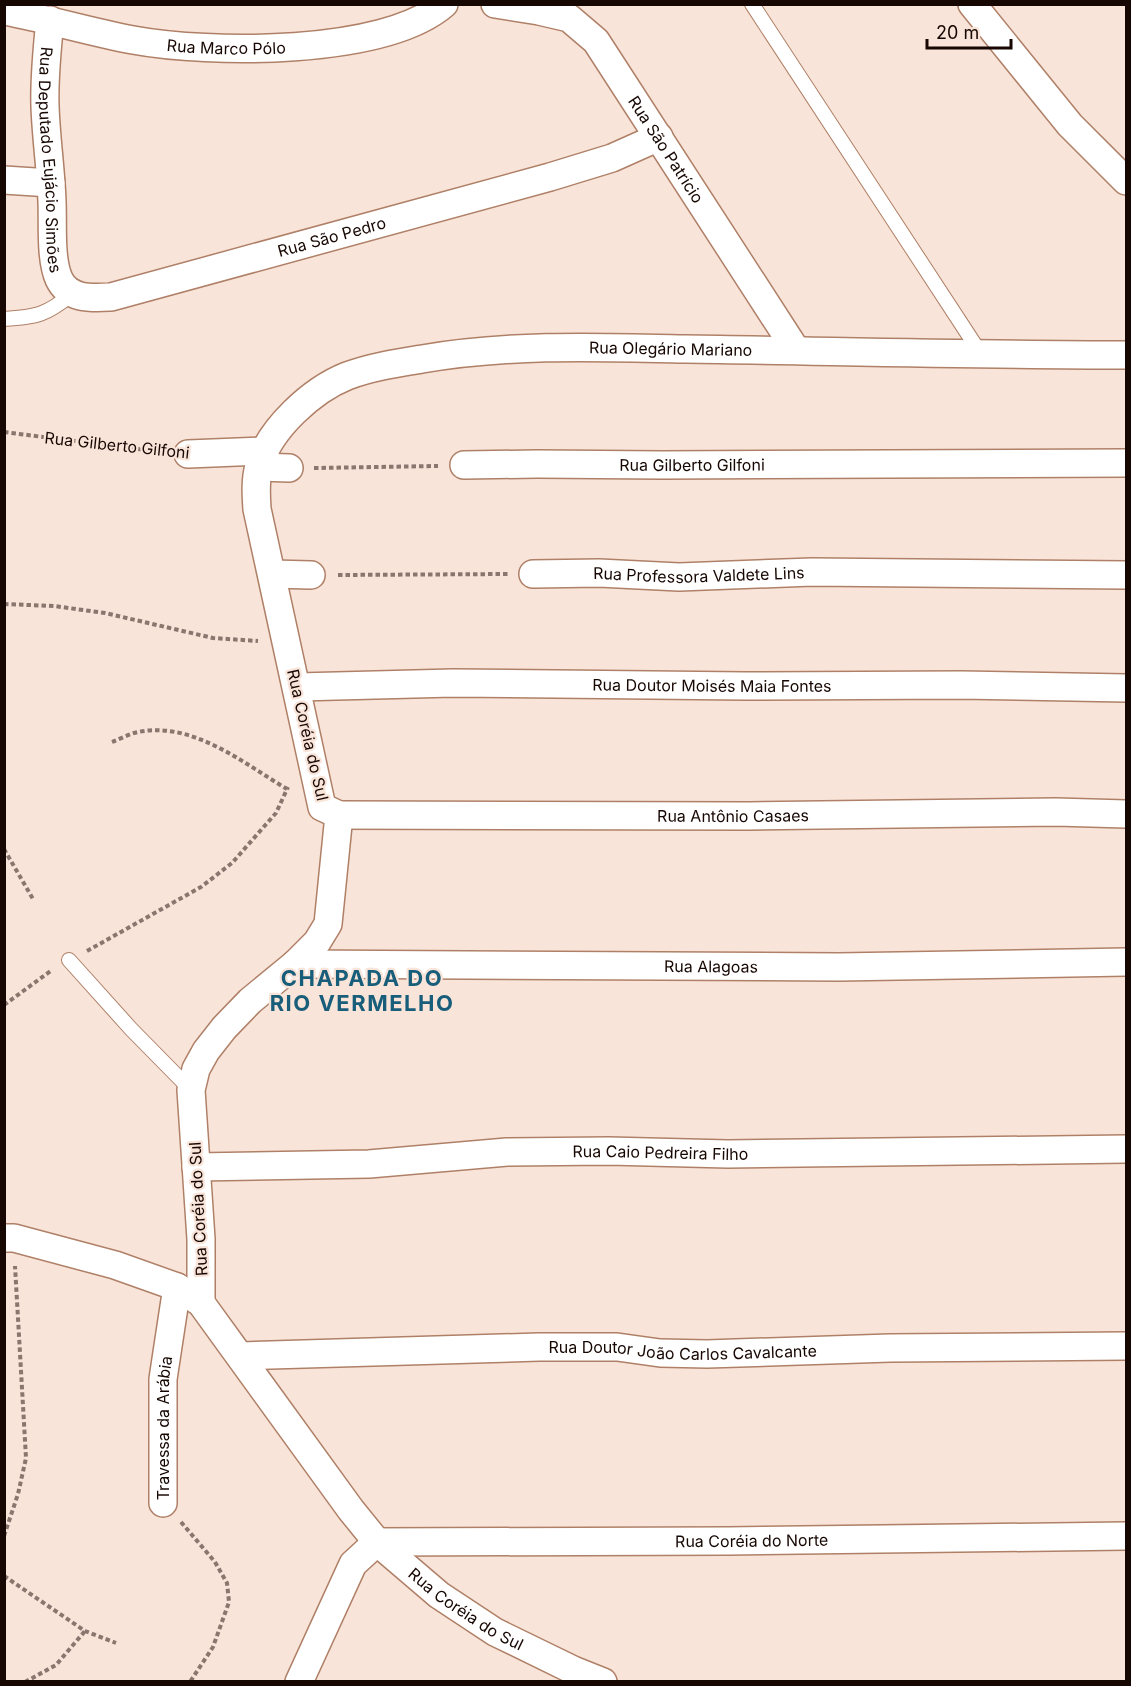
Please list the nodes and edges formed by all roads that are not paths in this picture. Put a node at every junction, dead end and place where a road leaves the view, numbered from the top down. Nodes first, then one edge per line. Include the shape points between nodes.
1 (444, 4) edge
2 (495, 4) edge
3 (752, 4) edge
4 (972, 4) edge
5 (4, 10) edge
6 (50, 20) junction
7 (659, 137) junction
8 (4, 180) edge
9 (1126, 181) edge
10 (51, 183) junction
11 (72, 294) junction
12 (4, 319) edge
13 (796, 350) junction
14 (982, 355) junction
15 (1126, 355) edge
16 (188, 454) road end
17 (262, 459) junction
18 (1126, 463) edge
19 (464, 465) road end
20 (289, 468) road end
21 (272, 574) junction
22 (311, 574) road end
23 (533, 574) road end
24 (1126, 575) edge
25 (298, 687) junction
26 (1126, 688) edge
27 (1126, 814) edge
28 (339, 815) junction
29 (69, 960) road end
30 (1126, 962) edge
31 (295, 964) junction
32 (191, 1090) junction
33 (1126, 1149) edge
34 (196, 1167) junction
35 (9, 1238) edge
36 (177, 1287) junction
37 (201, 1304) junction
38 (1126, 1346) edge
39 (241, 1356) junction
40 (163, 1503) road end
41 (1126, 1536) edge
42 (376, 1542) junction
43 (300, 1681) edge
44 (603, 1682) edge

1 - 6 street, Rua Marco Pólo via 408,25 370,37 301,46 179,47
2 - 7 street, Rua São Patrício via 569,18 596,41
3 - 14 lane
4 - 9 street via 1070,125
5 - 6 street, Rua Marco Pólo
6 - 10 street, Rua Deputado Eujácio Simões via 45,107
7 - 11 street, Rua São Pedro via 612,158 550,177 111,297
7 - 13 street, Rua São Patrício
8 - 10 street
10 - 11 street, Rua Deputado Eujácio Simões via 55,260 60,280
11 - 12 lane via 52,310 32,318
13 - 14 street, Rua Olegário Mariano
13 - 17 street, Rua Olegário Mariano via 553,347 481,350 386,365 322,388 300,405
14 - 15 street, Rua Olegário Mariano
16 - 17 street, Rua Gilberto Gilfoni
17 - 20 street, Rua Gilberto Gilfoni
17 - 21 street, Rua Coréia do Sul via 256,487
18 - 19 street, Rua Gilberto Gilfoni
21 - 22 street
21 - 25 street, Rua Coréia do Sul
23 - 24 street, Rua Professora Valdete Lins
25 - 26 street, Rua Doutor Moisés Maia Fontes via 453,683
25 - 28 street, Rua Coréia do Sul via 322,807
27 - 28 street, Rua Antônio Casaes
28 - 31 street, Rua Coréia do Sul via 328,924
29 - 32 lane
30 - 31 street, Rua Alagoas via 839,967
31 - 32 street, Rua Coréia do Sul via 250,1000 224,1028 196,1069
32 - 34 street, Rua Coréia do Sul
33 - 34 street, Rua Caio Pedreira Filho via 530,1152 369,1164
34 - 37 street, Rua Coréia do Sul
35 - 36 street, Rua Coréia do Sul via 115,1265
36 - 37 street, Rua Coréia do Sul
36 - 40 street, Travessa da Arábia via 163,1379
37 - 39 street, Rua Coréia do Sul
38 - 39 street, Rua Doutor João Carlos Cavalcante via 707,1354 617,1347 539,1347
39 - 42 street, Rua Coréia do Sul
41 - 42 street, Rua Coréia do Norte
42 - 43 street via 353,1564
42 - 44 street, Rua Coréia do Sul via 439,1595 495,1632

